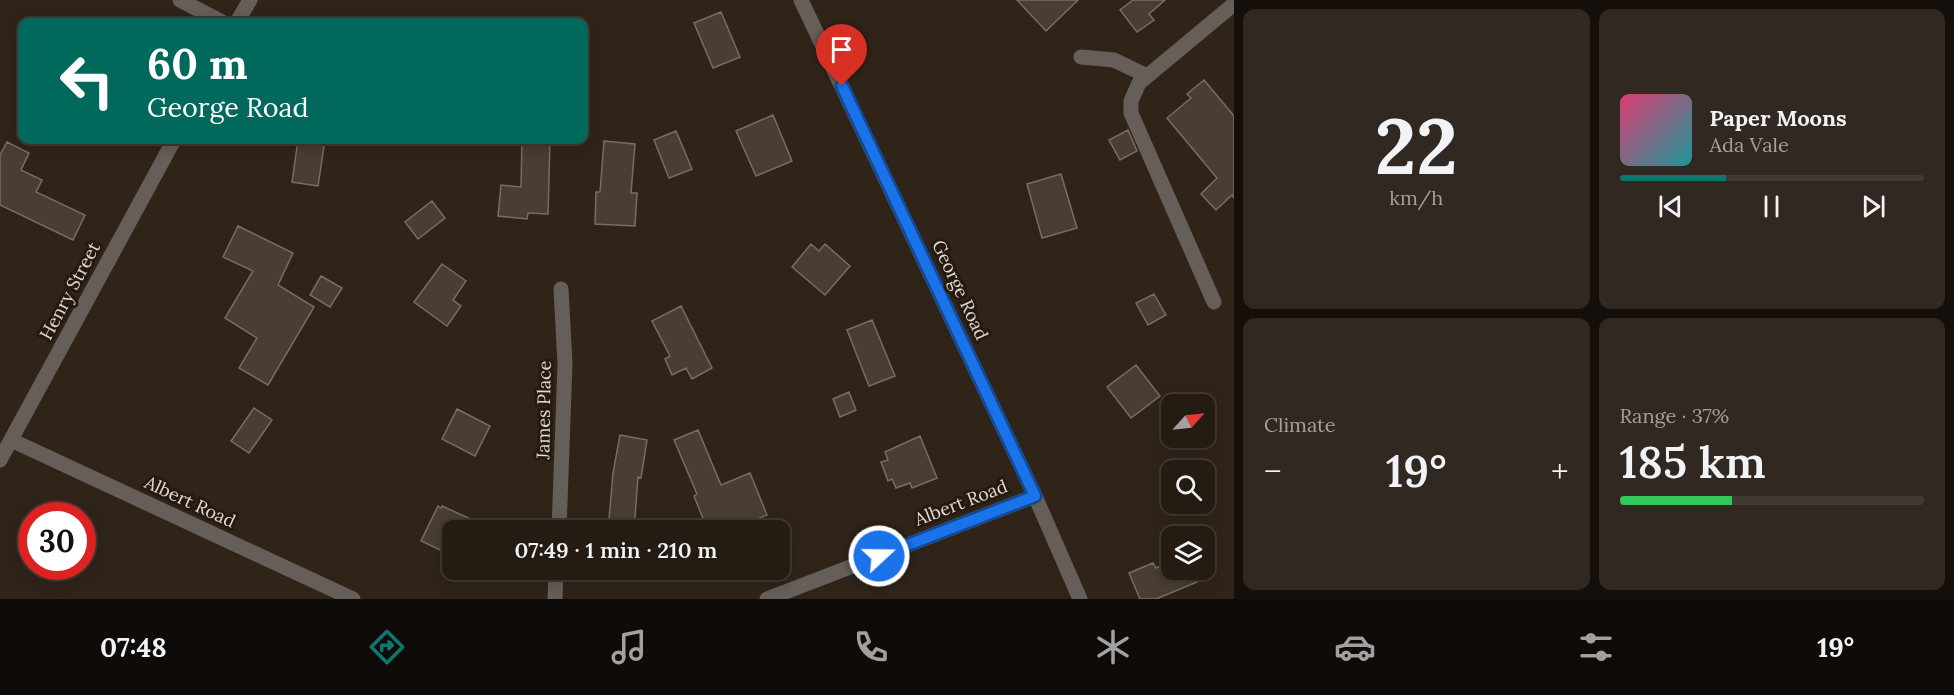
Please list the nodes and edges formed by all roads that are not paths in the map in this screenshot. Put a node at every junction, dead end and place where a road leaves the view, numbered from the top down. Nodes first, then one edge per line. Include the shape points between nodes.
1 (180, 0) edge
2 (249, 0) edge
3 (801, 0) edge
4 (1234, 4) edge
5 (214, 18) edge
6 (239, 18) edge
7 (1081, 57) dead end
8 (1147, 76) junction
9 (172, 144) edge
10 (561, 289) dead end
11 (1214, 302) dead end
12 (11, 440) junction
13 (0, 460) edge
14 (1035, 496) junction
15 (559, 520) edge
16 (556, 580) edge
17 (353, 599) edge
18 (555, 599) edge
19 (767, 599) edge
20 (1080, 599) edge

1 - 5 street
2 - 6 street
3 - 14 street, George Road
4 - 8 street
7 - 8 street via 1114,60
8 - 11 street via 1135,91 1131,113
9 - 12 street, Henry Street
10 - 15 street, James Place via 565,364
12 - 13 street, Henry Street
12 - 17 street, Albert Road
14 - 19 street, Albert Road
14 - 20 street, George Road
16 - 18 street

